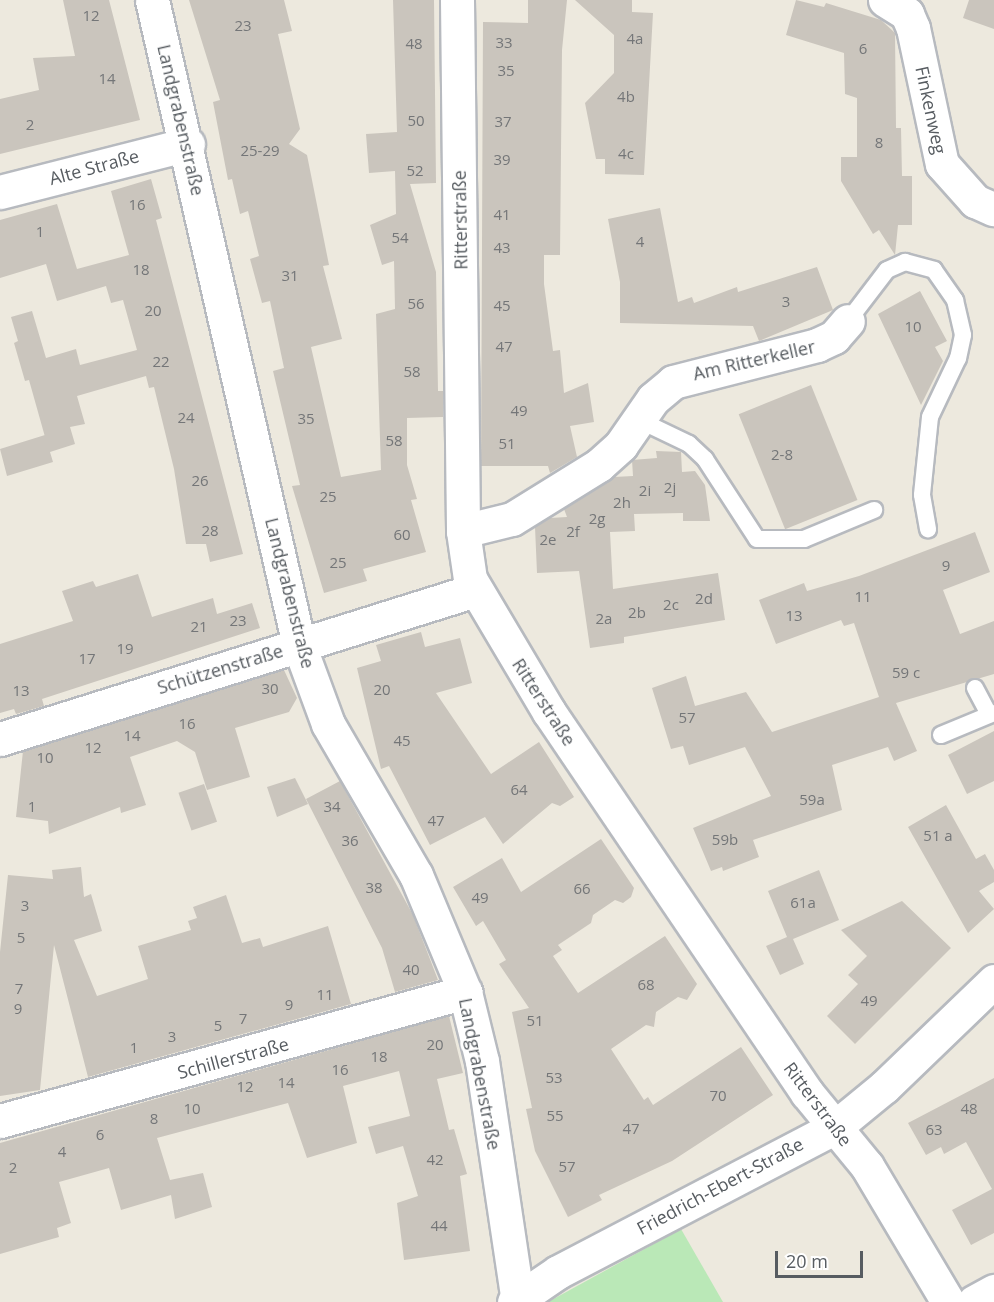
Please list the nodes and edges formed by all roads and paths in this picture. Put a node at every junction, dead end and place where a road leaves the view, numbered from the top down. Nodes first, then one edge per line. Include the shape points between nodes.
1 (152, 0) edge
2 (457, 0) edge
3 (885, 0) edge
4 (188, 144) junction
5 (0, 192) edge
6 (993, 209) edge
7 (848, 321) joint
8 (639, 420) junction
9 (874, 510) dead end
10 (927, 529) dead end
11 (463, 531) junction
12 (475, 590) junction
13 (299, 645) junction
14 (975, 688) dead end
15 (991, 713) edge
16 (941, 735) dead end
17 (1, 748) edge
18 (994, 981) edge
19 (465, 992) junction
20 (0, 1121) edge
21 (834, 1128) junction
22 (994, 1291) edge
23 (516, 1301) edge
24 (948, 1302) edge
25 (974, 1302) edge

1 - 4 street, Landgrabenstraße
2 - 11 street, Ritterstraße
3 - 6 street, Finkenweg via 907,15 913,28 942,164 975,201
4 - 5 street, Alte Straße
4 - 13 street, Landgrabenstraße
7 - 8 street, Am Ritterkeller via 834,337 817,345 683,377 659,392
7 - 10 lane, Am Ritterkeller via 887,270 905,262 934,270 955,300 963,335 958,358 930,417 921,495
8 - 9 lane via 689,444 705,459 757,539 804,539
8 - 11 street, Am Ritterkeller via 612,455 586,475 512,519
11 - 12 street, Ritterstraße
12 - 13 street, Schützenstraße
12 - 21 street, Ritterstraße via 549,712
13 - 17 street, Schützenstraße
13 - 19 street, Landgrabenstraße via 328,724 416,875
14 - 15 lane
15 - 16 lane
18 - 21 street, Friedrich-Ebert-Straße via 884,1088
19 - 20 street, Schillerstraße
19 - 23 street, Landgrabenstraße via 482,1061
21 - 23 street, Friedrich-Ebert-Straße via 558,1272
21 - 24 street, Ritterstraße via 867,1166
22 - 25 street

